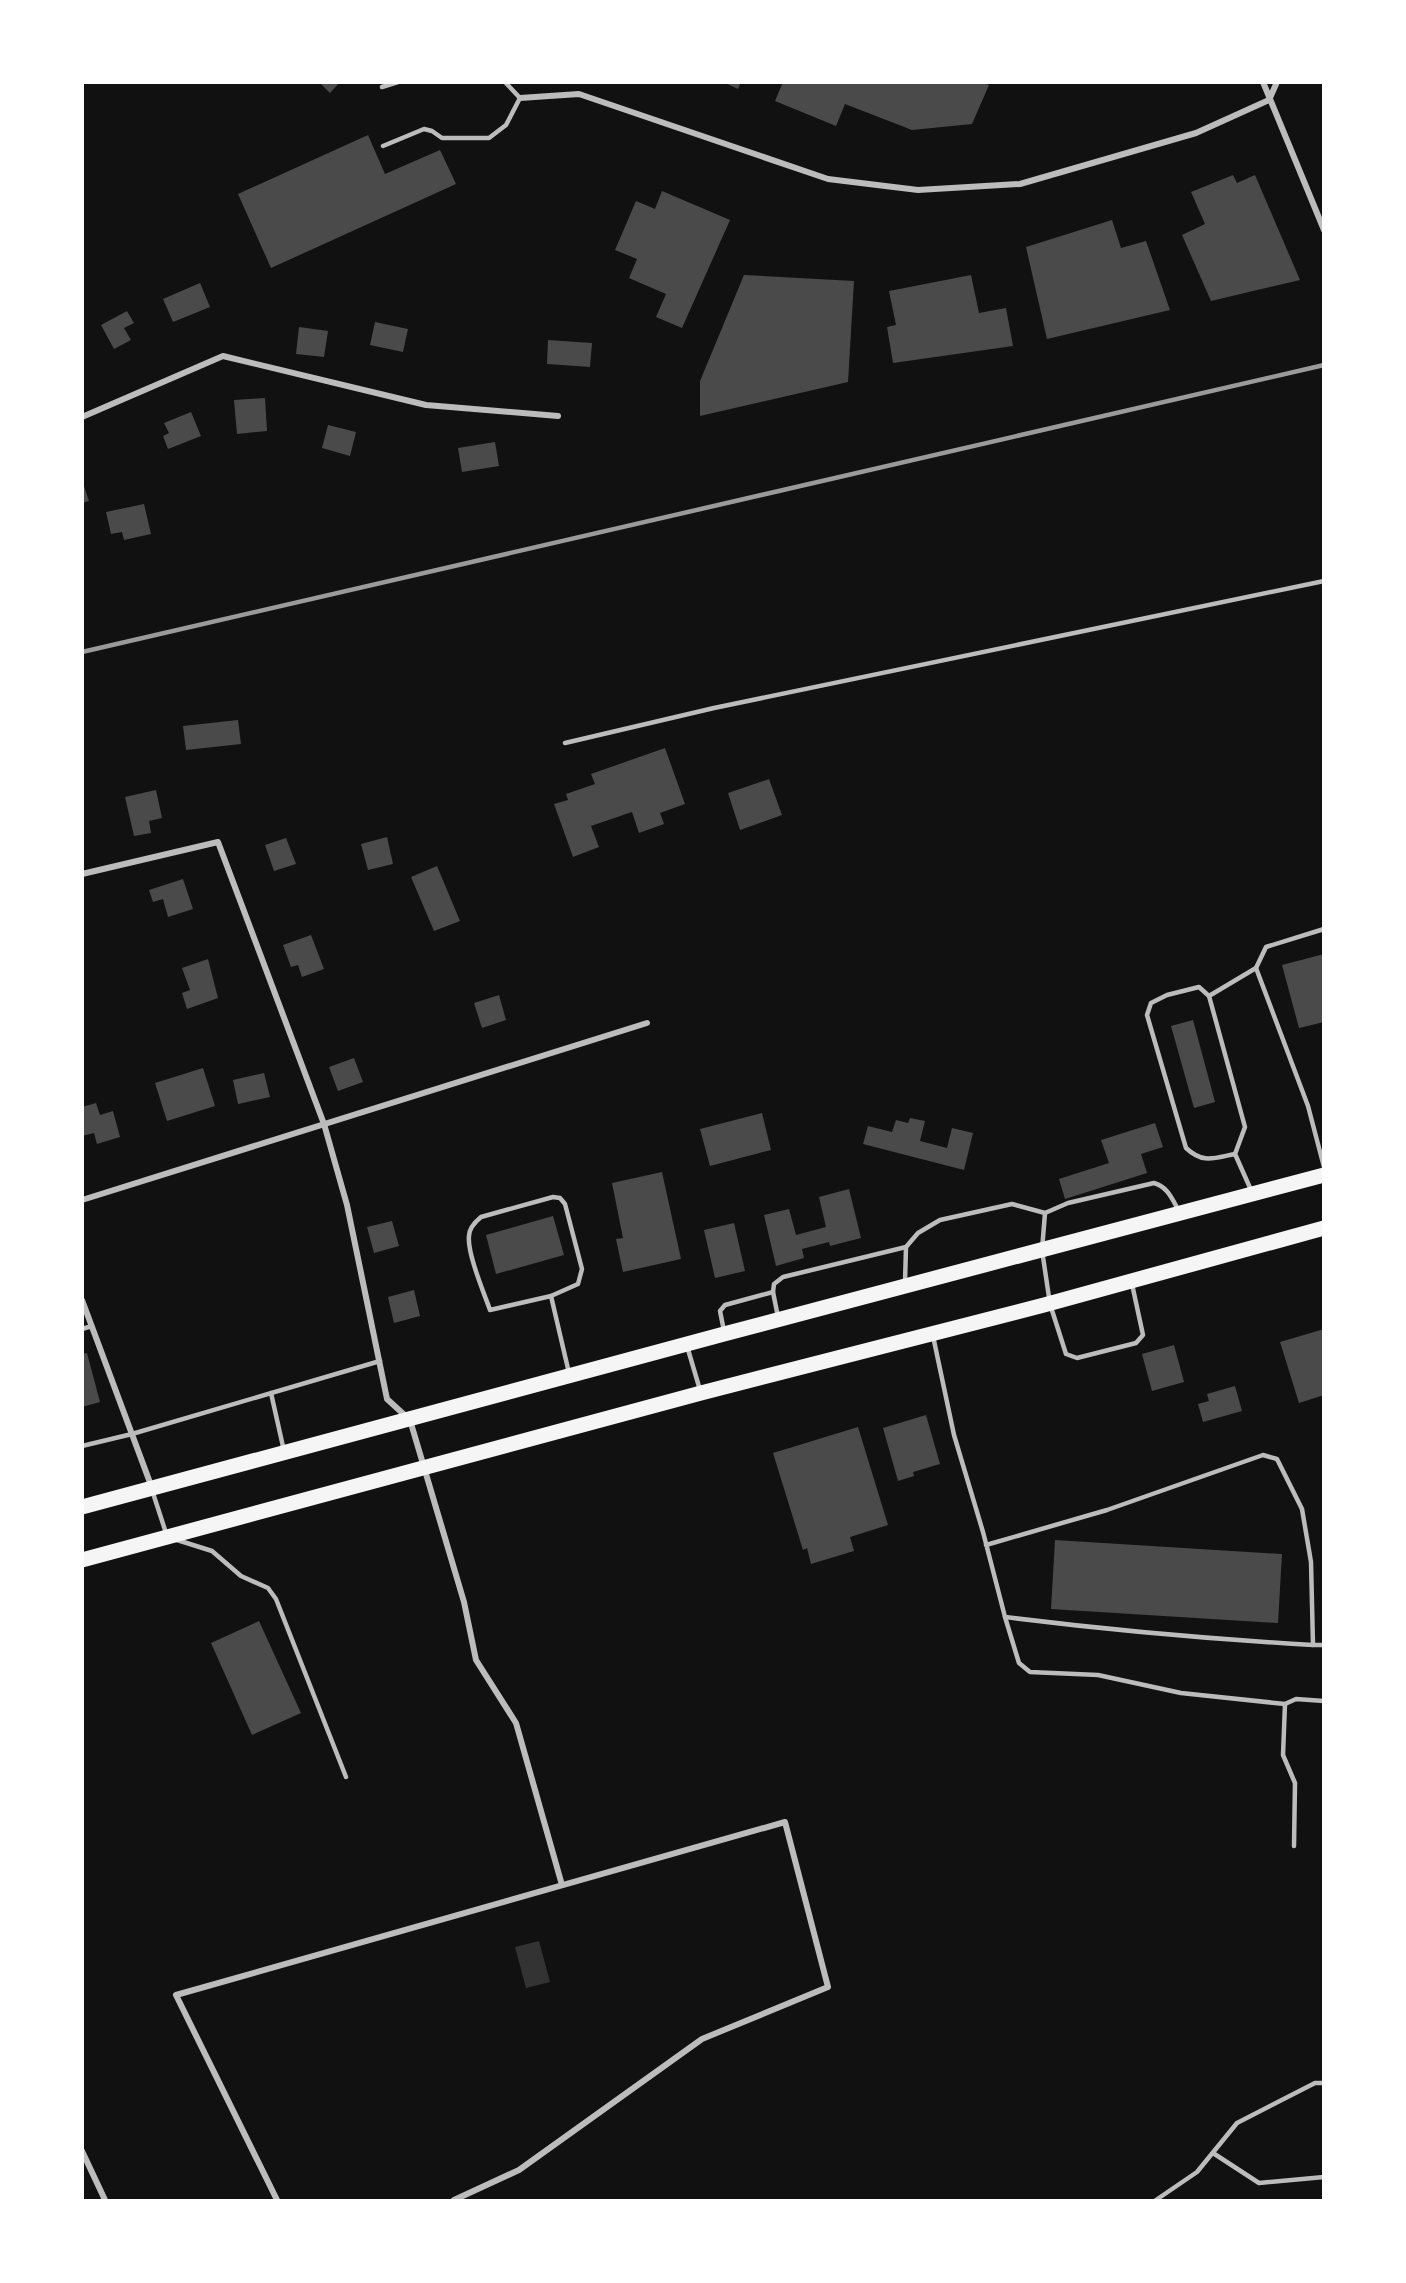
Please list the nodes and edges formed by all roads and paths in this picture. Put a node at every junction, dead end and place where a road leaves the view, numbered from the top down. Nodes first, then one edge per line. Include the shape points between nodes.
1 (398, 82) edge
2 (505, 82) edge
3 (1263, 82) edge
4 (1277, 82) edge
5 (382, 87) dead end
6 (520, 98) junction
7 (1269, 99) junction
8 (383, 146) dead end
9 (1323, 230) edge
10 (558, 416) dead end
11 (82, 417) edge
12 (1323, 581) edge
13 (565, 743) dead end
14 (82, 874) edge
15 (1323, 929) edge
16 (1256, 968) junction
17 (1209, 996) junction
18 (646, 1023) dead end
19 (324, 1124) junction
20 (1235, 1154) junction
21 (1323, 1167) edge
22 (1323, 1175) edge
23 (1253, 1194) junction
24 (82, 1200) edge
25 (1045, 1213) junction
26 (1180, 1213) junction
27 (1323, 1228) edge
28 (906, 1247) junction
29 (1042, 1250) junction
30 (1132, 1281) junction
31 (905, 1286) junction
32 (773, 1292) junction
33 (551, 1296) junction
34 (82, 1300) edge
35 (1050, 1304) junction
36 (778, 1319) junction
37 (92, 1326) junction
38 (82, 1329) edge
39 (724, 1334) junction
40 (933, 1334) junction
41 (687, 1344) junction
42 (380, 1361) junction
43 (570, 1376) junction
44 (271, 1393) junction
45 (701, 1393) junction
46 (410, 1420) junction
47 (132, 1434) junction
48 (82, 1446) edge
49 (285, 1454) junction
50 (424, 1468) junction
51 (152, 1489) junction
52 (82, 1508) edge
53 (167, 1537) junction
54 (986, 1545) junction
55 (82, 1560) edge
56 (1005, 1617) junction
57 (1313, 1645) junction
58 (1323, 1645) edge
59 (1323, 1701) edge
60 (1285, 1704) junction
61 (346, 1777) dead end
62 (1294, 1846) dead end
63 (562, 1885) junction
64 (1323, 2083) edge
65 (82, 2151) edge
66 (1213, 2153) junction
67 (1323, 2177) edge
68 (105, 2200) edge
69 (277, 2200) edge
70 (454, 2200) edge
71 (1156, 2200) edge

1 - 5 lane
2 - 6 lane
3 - 7 street
4 - 7 street
6 - 7 street via 579,94 828,179 918,190 1020,184 1196,133
6 - 8 lane via 506,125 489,138 442,138 424,129
7 - 9 street
10 - 11 street via 426,405 223,356
12 - 13 lane via 714,708
14 - 19 street via 218,842
15 - 16 lane via 1266,946
16 - 17 lane
16 - 21 lane via 1308,1106
17 - 20 lane via 1245,1127
17 - 20 lane via 1199,987 1167,995 1151,1003 1148,1015 1186,1148 1196,1157 1207,1159
18 - 19 street
19 - 24 street
19 - 42 street via 347,1204
20 - 23 lane
22 - 23 main road
23 - 26 main road
25 - 26 lane via 1068,1203 1154,1183 1167,1191
25 - 28 lane via 1012,1204 940,1220 918,1233
25 - 29 lane
26 - 29 main road
27 - 30 main road
28 - 31 lane
28 - 32 lane via 783,1277 774,1284
29 - 31 main road
29 - 35 lane
30 - 35 main road
30 - 35 lane via 1143,1335 1136,1343 1077,1358 1066,1354
31 - 36 main road
32 - 36 lane
32 - 39 lane via 724,1305 720,1311
33 - 33 lane via 578,1284 582,1269 565,1204 560,1198 482,1217 474,1223 468,1235 470,1246 490,1310
33 - 43 lane
34 - 37 street
35 - 40 main road
36 - 39 main road
37 - 38 lane
37 - 47 street
39 - 41 main road
40 - 45 main road
40 - 54 lane via 954,1435
41 - 43 main road
41 - 45 lane
42 - 44 lane
42 - 46 street via 387,1399
43 - 46 main road
44 - 47 lane
44 - 49 lane
45 - 50 main road
46 - 49 main road
46 - 50 street
47 - 48 lane
47 - 51 street
49 - 51 main road
50 - 53 main road
50 - 63 street via 464,1602 476,1660 516,1723
51 - 52 main road
51 - 53 lane
53 - 55 main road
53 - 61 lane via 212,1551 241,1576 268,1588 276,1599
54 - 56 lane
54 - 57 lane via 1107,1509 1263,1455 1276,1459 1302,1509 1311,1562
56 - 57 lane
56 - 60 lane via 1019,1664 1030,1672 1098,1676 1180,1693
57 - 58 lane
59 - 60 lane via 1296,1699
60 - 62 lane via 1283,1755 1295,1783
63 - 69 street via 176,1995
63 - 70 street via 785,1822 828,1987 702,2039 519,2170
64 - 66 lane via 1237,2123
65 - 68 street
66 - 67 lane via 1259,2183
66 - 71 lane via 1197,2172

